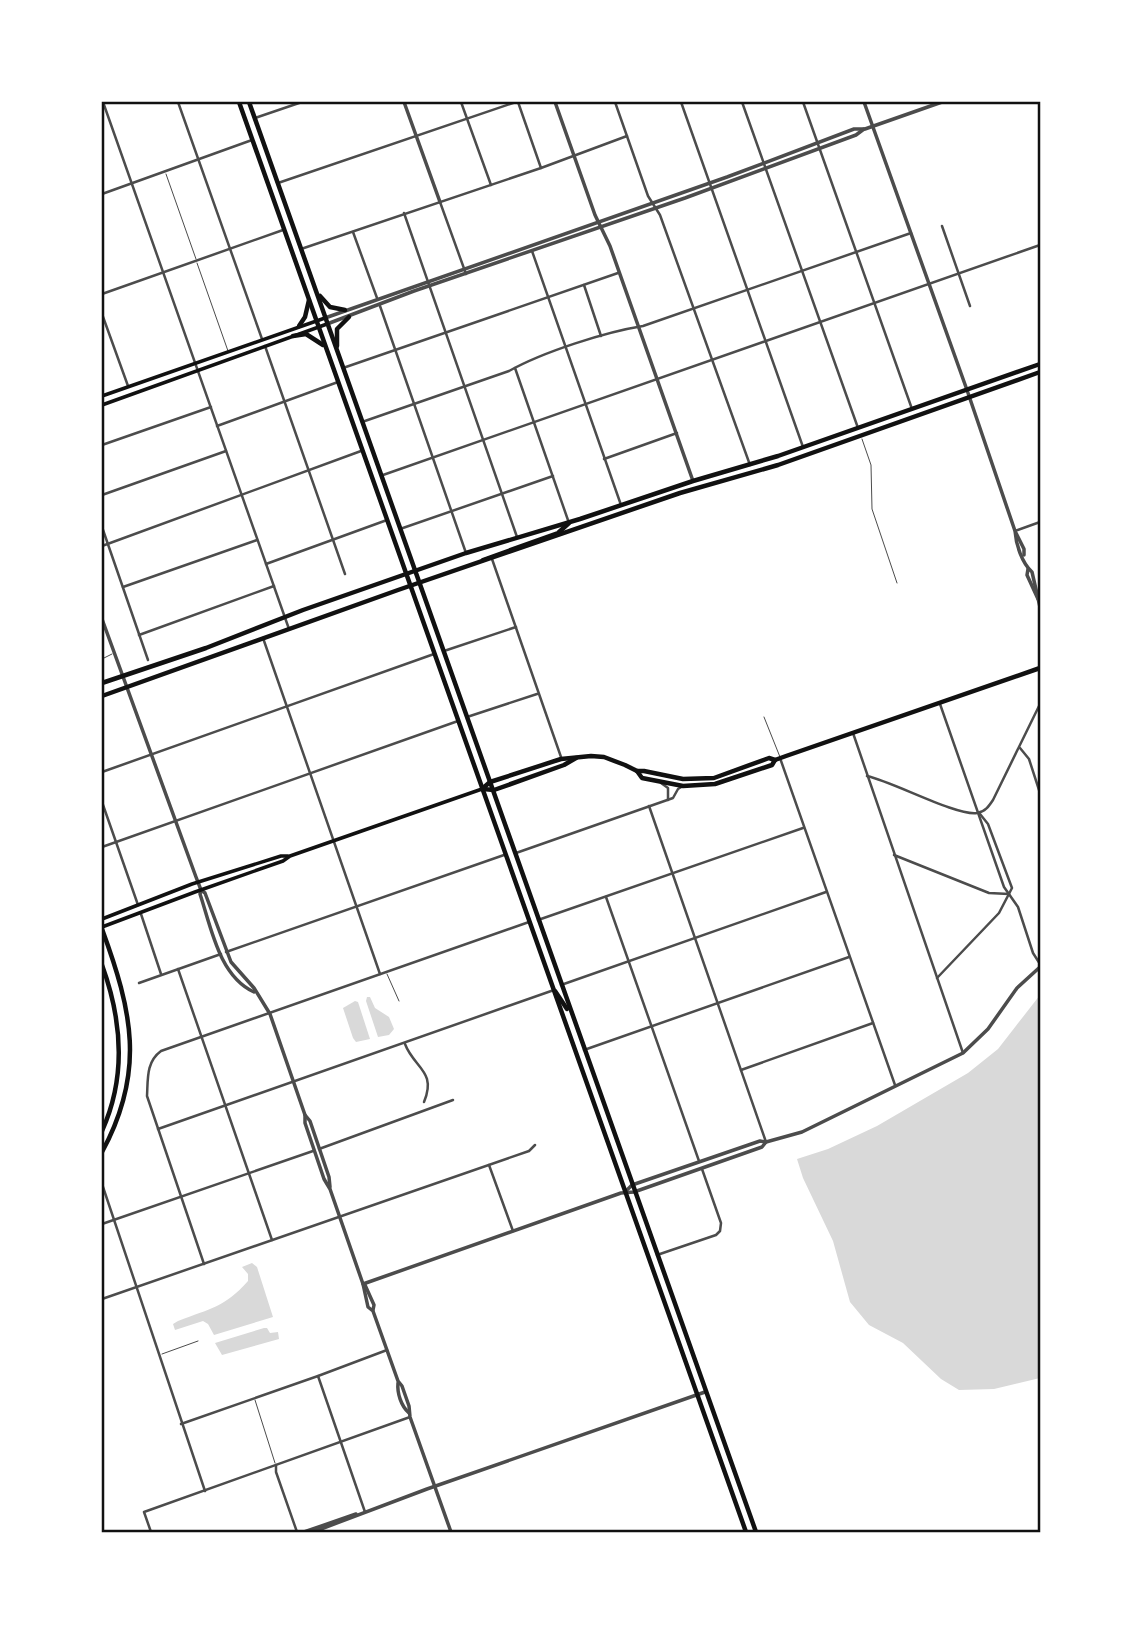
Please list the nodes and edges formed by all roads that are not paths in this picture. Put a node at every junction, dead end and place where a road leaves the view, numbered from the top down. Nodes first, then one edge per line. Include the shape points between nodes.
1 (103, 102) edge
2 (178, 102) edge
3 (239, 102) edge
4 (249, 102) edge
5 (302, 102) edge
6 (404, 102) edge
7 (461, 102) edge
8 (517, 102) edge
9 (555, 102) edge
10 (615, 102) edge
11 (681, 102) edge
12 (742, 102) edge
13 (803, 102) edge
14 (864, 102) edge
15 (942, 102) edge
16 (255, 118) junction
17 (467, 119) junction
18 (874, 126) junction
19 (416, 136) junction
20 (627, 136) junction
21 (253, 140) junction
22 (819, 147) junction
23 (574, 156) junction
24 (198, 160) junction
25 (765, 166) junction
26 (541, 169) junction
27 (263, 171) junction
28 (165, 172) junction
29 (132, 183) junction
30 (278, 183) junction
31 (491, 186) junction
32 (711, 186) junction
33 (102, 194) edge
34 (440, 202) junction
35 (653, 202) junction
36 (656, 208) junction
37 (404, 213) junction
38 (598, 222) junction
39 (601, 226) junction
40 (942, 226) dead end
41 (284, 229) junction
42 (353, 231) junction
43 (911, 233) junction
44 (530, 244) junction
45 (1041, 245) edge
46 (229, 249) junction
47 (301, 249) junction
48 (532, 250) junction
49 (856, 251) junction
50 (196, 260) junction
51 (464, 268) junction
52 (802, 271) junction
53 (162, 272) junction
54 (620, 272) junction
55 (466, 274) junction
56 (958, 274) junction
57 (429, 284) junction
58 (929, 284) junction
59 (584, 285) junction
60 (747, 289) junction
61 (317, 293) junction
62 (102, 294) edge
63 (548, 297) junction
64 (377, 298) junction
65 (309, 299) junction
66 (874, 303) junction
67 (380, 306) junction
68 (970, 306) dead end
69 (693, 309) junction
70 (345, 310) junction
71 (102, 314) edge
72 (349, 317) junction
73 (325, 318) junction
74 (316, 320) junction
75 (820, 322) junction
76 (327, 324) junction
77 (299, 326) junction
78 (639, 326) junction
79 (319, 327) junction
80 (446, 332) junction
81 (293, 336) junction
82 (601, 336) junction
83 (262, 339) junction
84 (766, 341) junction
85 (265, 346) junction
86 (566, 348) junction
87 (327, 349) junction
88 (337, 350) junction
89 (395, 350) junction
90 (228, 351) junction
91 (711, 361) junction
92 (195, 363) junction
93 (1041, 364) edge
94 (343, 368) junction
95 (515, 368) junction
96 (198, 370) junction
97 (1041, 372) edge
98 (657, 380) junction
99 (338, 382) junction
100 (128, 386) junction
101 (464, 386) junction
102 (967, 390) junction
103 (102, 396) edge
104 (970, 398) junction
105 (285, 402) junction
106 (414, 404) junction
107 (102, 405) edge
108 (586, 405) junction
109 (211, 407) junction
110 (912, 409) junction
111 (362, 422) junction
112 (535, 422) junction
113 (217, 426) junction
114 (858, 428) junction
115 (677, 433) junction
116 (861, 437) junction
117 (484, 440) junction
118 (102, 445) edge
119 (803, 447) junction
120 (362, 450) junction
121 (226, 451) junction
122 (433, 458) junction
123 (604, 459) junction
124 (750, 465) junction
125 (308, 470) junction
126 (382, 475) junction
127 (553, 476) junction
128 (693, 481) junction
129 (503, 494) junction
130 (680, 494) junction
131 (102, 495) edge
132 (241, 495) junction
133 (621, 505) junction
134 (452, 512) junction
135 (387, 520) junction
136 (1041, 522) edge
137 (569, 523) junction
138 (102, 527) edge
139 (400, 529) junction
140 (1015, 531) junction
141 (517, 537) junction
142 (257, 540) junction
143 (333, 540) junction
144 (107, 544) junction
145 (102, 547) edge
146 (466, 552) junction
147 (492, 559) junction
148 (266, 564) junction
149 (477, 564) junction
150 (415, 570) junction
151 (406, 574) junction
152 (345, 575) dead end
153 (419, 583) junction
154 (897, 583) dead end
155 (274, 586) junction
156 (410, 586) junction
157 (123, 587) junction
158 (1041, 607) edge
159 (284, 617) junction
160 (102, 621) edge
161 (516, 627) junction
162 (289, 629) junction
163 (139, 635) junction
164 (263, 638) junction
165 (444, 651) junction
166 (115, 653) junction
167 (434, 654) junction
168 (102, 659) edge
169 (148, 660) dead end
170 (1041, 670) edge
171 (123, 676) junction
172 (102, 683) edge
173 (127, 687) junction
174 (538, 693) junction
175 (102, 695) edge
176 (940, 704) junction
177 (1041, 704) edge
178 (287, 707) junction
179 (467, 717) junction
180 (764, 717) dead end
181 (458, 721) junction
182 (853, 733) junction
183 (1020, 748) junction
184 (153, 754) junction
185 (577, 758) junction
186 (561, 759) junction
187 (778, 759) junction
188 (637, 771) junction
189 (102, 772) edge
190 (310, 774) junction
191 (867, 776) junction
192 (491, 782) junction
193 (661, 783) junction
194 (683, 786) junction
195 (482, 789) junction
196 (494, 790) junction
197 (1041, 793) edge
198 (668, 800) junction
199 (102, 803) edge
200 (649, 806) junction
201 (979, 813) junction
202 (176, 821) junction
203 (804, 827) junction
204 (334, 841) junction
205 (116, 843) junction
206 (102, 847) edge
207 (514, 853) junction
208 (506, 854) junction
209 (894, 855) junction
210 (290, 856) junction
211 (672, 873) junction
212 (198, 882) junction
213 (201, 890) junction
214 (827, 892) junction
215 (1009, 894) junction
216 (606, 897) junction
217 (357, 906) junction
218 (138, 907) junction
219 (141, 914) junction
220 (102, 919) edge
221 (538, 920) junction
222 (530, 922) junction
223 (102, 928) edge
224 (694, 939) junction
225 (226, 952) junction
226 (221, 954) junction
227 (850, 957) junction
228 (545, 962) junction
229 (629, 962) junction
230 (102, 965) edge
231 (1041, 965) edge
232 (178, 969) junction
233 (386, 972) junction
234 (380, 974) junction
235 (162, 975) junction
236 (937, 978) junction
237 (139, 983) dead end
238 (561, 985) junction
239 (554, 990) junction
240 (256, 993) junction
241 (398, 1000) dead end
242 (717, 1003) junction
243 (270, 1014) junction
244 (873, 1023) junction
245 (576, 1026) junction
246 (652, 1026) junction
247 (202, 1037) junction
248 (405, 1044) junction
249 (584, 1049) junction
250 (963, 1053) junction
251 (583, 1069) junction
252 (741, 1070) junction
253 (293, 1082) junction
254 (597, 1087) junction
255 (895, 1087) junction
256 (453, 1100) dead end
257 (424, 1102) dead end
258 (225, 1105) junction
259 (597, 1111) junction
260 (611, 1125) junction
261 (158, 1129) junction
262 (102, 1131) edge
263 (766, 1142) junction
264 (536, 1145) dead end
265 (317, 1150) junction
266 (102, 1152) edge
267 (699, 1161) junction
268 (489, 1166) junction
269 (702, 1168) junction
270 (249, 1173) junction
271 (102, 1184) edge
272 (632, 1185) junction
273 (626, 1191) junction
274 (634, 1192) junction
275 (181, 1196) junction
276 (340, 1217) junction
277 (114, 1220) junction
278 (102, 1224) edge
279 (513, 1231) junction
280 (272, 1240) junction
281 (657, 1255) junction
282 (204, 1264) junction
283 (655, 1274) junction
284 (363, 1284) junction
285 (137, 1287) junction
286 (673, 1298) junction
287 (102, 1299) edge
288 (198, 1341) dead end
289 (387, 1350) junction
290 (160, 1354) junction
291 (318, 1376) junction
292 (705, 1392) junction
293 (698, 1394) junction
294 (254, 1399) junction
295 (409, 1415) junction
296 (181, 1424) junction
297 (341, 1442) junction
298 (276, 1465) junction
299 (434, 1486) junction
300 (205, 1491) junction
301 (737, 1505) junction
302 (365, 1512) junction
303 (751, 1520) junction
304 (151, 1532) edge
305 (298, 1532) edge
306 (304, 1532) edge
307 (313, 1532) edge
308 (451, 1532) edge
309 (746, 1532) edge
310 (755, 1532) edge

1 - 29 street
2 - 24 street
3 - 21 main road
4 - 16 main road
5 - 16 street
6 - 19 street
7 - 17 street
8 - 17 street
8 - 26 street
9 - 23 street
10 - 20 street
11 - 32 street
12 - 25 street
13 - 22 street
14 - 18 street
15 - 18 street
16 - 30 main road
17 - 19 street
17 - 31 street
18 - 22 street via 854,129
18 - 43 street
19 - 30 street
19 - 34 street
20 - 23 street
20 - 35 street
21 - 24 street
21 - 27 main road
22 - 25 street
22 - 49 street
23 - 26 street
23 - 38 street
24 - 28 street
24 - 46 street
25 - 32 street
25 - 52 street
26 - 31 street
27 - 30 main road
27 - 41 main road
28 - 29 street
28 - 50 lane
29 - 33 street
29 - 53 street
30 - 47 main road
31 - 34 street
32 - 35 street
32 - 36 street
32 - 60 street
34 - 37 street
34 - 51 street
35 - 36 street
35 - 38 street
36 - 39 street
36 - 69 street
37 - 42 street
37 - 57 street
38 - 39 street
38 - 44 street
39 - 48 street
39 - 54 street
40 - 56 street
41 - 46 street
41 - 65 main road
42 - 47 street
42 - 64 street
43 - 49 street
43 - 58 street
44 - 48 street
44 - 51 street
45 - 56 street
46 - 50 street
46 - 83 street
47 - 61 main road
48 - 55 street
48 - 63 street
49 - 52 street
49 - 66 street
50 - 53 street
50 - 90 lane
51 - 55 street
51 - 57 street
52 - 60 street
52 - 75 street
53 - 62 street
53 - 92 street
54 - 59 street
54 - 78 street
55 - 57 street
56 - 58 street
56 - 68 street
57 - 64 street
57 - 67 street
57 - 80 street
58 - 66 street
58 - 102 street
59 - 63 street
59 - 82 street
60 - 69 street
60 - 84 street
61 - 70 main road via 330,307
61 - 73 main road
63 - 80 street
63 - 86 street
64 - 70 street
65 - 74 main road
65 - 77 main road
66 - 75 street
66 - 110 street
67 - 72 street
67 - 89 street
69 - 78 street
69 - 91 street
70 - 73 street
71 - 100 street
72 - 76 street
72 - 88 main road via 337,329
73 - 74 main road
73 - 76 main road
74 - 77 main road
74 - 79 main road
75 - 84 street
75 - 114 street
76 - 79 main road
76 - 88 main road
77 - 83 main road
78 - 82 street
78 - 98 street
79 - 81 main road
79 - 87 main road
80 - 89 street
80 - 101 street
81 - 85 main road
81 - 87 main road via 306,334
82 - 86 street
83 - 90 main road
84 - 91 street
84 - 119 street
85 - 96 main road
85 - 105 street
86 - 95 street
86 - 108 street
87 - 99 main road
88 - 94 main road
89 - 94 street
89 - 106 street
90 - 92 main road
91 - 98 street
91 - 124 street
92 - 96 street
92 - 100 main road
93 - 102 main road
94 - 111 main road
95 - 101 street
95 - 112 street
96 - 107 main road
96 - 109 street
97 - 104 main road
98 - 108 street
98 - 115 street
99 - 105 street
99 - 120 main road
100 - 103 main road
101 - 106 street
101 - 117 street
102 - 104 street
102 - 110 main road
104 - 116 main road
104 - 140 street
105 - 113 street
105 - 125 street
106 - 111 street
106 - 122 street
108 - 112 street
108 - 123 street
109 - 113 street
109 - 118 street
110 - 114 main road
111 - 126 main road
112 - 117 street
112 - 127 street
113 - 121 street
114 - 119 main road
115 - 123 street
115 - 128 street
116 - 130 main road
116 - 154 lane via 871,465 872,509
117 - 122 street
117 - 129 street
119 - 124 main road
120 - 125 street
120 - 135 main road
121 - 131 street
121 - 132 street
122 - 126 street
122 - 134 street
123 - 133 street
124 - 128 main road
125 - 132 street
125 - 143 street
126 - 139 main road
127 - 129 street
127 - 137 street
128 - 130 main road
128 - 133 main road
129 - 134 street
129 - 141 street
130 - 147 main road
132 - 142 street
132 - 144 street
133 - 137 main road
134 - 139 street
134 - 146 street
135 - 143 street
135 - 151 main road
136 - 140 street
137 - 141 main road
137 - 149 main road via 558,533
138 - 144 street
139 - 150 main road
140 - 158 street
141 - 146 main road
142 - 148 street
142 - 157 street
143 - 148 street
143 - 152 street
144 - 145 street
144 - 157 street
146 - 150 main road
147 - 149 main road
147 - 161 street
148 - 155 street
149 - 153 main road
150 - 151 main road
150 - 153 main road
151 - 156 main road
151 - 159 main road
153 - 156 main road
153 - 165 main road
155 - 159 street
155 - 163 street
156 - 162 main road
156 - 167 main road
157 - 163 street
159 - 162 street
159 - 171 main road
160 - 166 street
161 - 165 street
161 - 174 street
162 - 164 main road
163 - 169 street
164 - 173 main road
164 - 178 street
165 - 179 main road
166 - 168 lane
166 - 171 street
167 - 178 street
167 - 181 main road
170 - 176 main road
171 - 172 main road
171 - 173 street
173 - 175 main road
173 - 184 street
174 - 179 street
174 - 186 street
176 - 182 main road
176 - 201 street
177 - 183 street
178 - 184 street
178 - 190 street
179 - 192 main road
180 - 187 lane
181 - 190 street
181 - 195 main road
182 - 187 main road
182 - 191 street
183 - 197 street via 1029,759
183 - 201 street via 993,800
184 - 189 street
184 - 202 street
185 - 186 main road
185 - 188 main road via 604,757
185 - 196 main road
186 - 192 main road
187 - 188 main road via 713,778
187 - 194 main road via 715,784
187 - 203 street
188 - 193 main road via 642,778
190 - 202 street
190 - 204 street
191 - 201 street via 963,813
191 - 209 street
192 - 195 main road
192 - 196 main road
193 - 194 main road
193 - 198 street via 668,788
194 - 198 street
195 - 196 main road
195 - 204 main road
195 - 208 main road
196 - 207 main road
198 - 200 street
199 - 205 street
200 - 207 street
200 - 211 street
201 - 215 street
201 - 215 street via 988,824 1012,888
202 - 205 street
202 - 212 street
203 - 211 street
203 - 214 street
204 - 210 main road
204 - 217 street
205 - 206 street
205 - 218 street
207 - 221 main road
208 - 217 street
208 - 222 main road
209 - 215 street via 989,892
209 - 236 street
210 - 212 main road
210 - 213 main road
211 - 216 street
211 - 224 street
212 - 213 street
212 - 218 main road
213 - 219 main road
213 - 225 street
213 - 226 street
214 - 224 street
214 - 227 street
215 - 231 street
215 - 236 street via 999,913
216 - 221 street
216 - 229 street
217 - 225 street
217 - 234 street
218 - 220 main road
219 - 223 main road
219 - 235 street
221 - 238 main road
222 - 228 main road
222 - 233 street
223 - 266 main road via 123,992 131,1042 121,1106
224 - 229 street
224 - 242 street
225 - 240 street
226 - 232 street
226 - 240 street via 231,973
227 - 242 street
227 - 244 street
228 - 238 main road
228 - 239 main road
229 - 238 street
229 - 246 street
230 - 262 main road via 114,1003 120,1047 114,1095
231 - 250 street
232 - 235 street
232 - 247 street
233 - 234 street
233 - 241 lane
234 - 243 street
235 - 237 street
236 - 250 street
238 - 245 main road
239 - 245 main road
239 - 248 street
239 - 251 main road
240 - 243 street
242 - 246 street
242 - 252 street
243 - 247 street
243 - 253 street
244 - 252 street
244 - 255 street
245 - 249 main road
246 - 249 street
246 - 267 street
247 - 258 street
247 - 261 street via 154,1056 147,1096
248 - 253 street
248 - 257 street via 426,1074
249 - 254 main road
250 - 255 street
251 - 254 main road via 589,1071
251 - 259 main road
252 - 263 street
253 - 258 street
253 - 265 street
254 - 260 main road
255 - 263 street via 802,1132
256 - 265 street
258 - 261 street
258 - 270 street
259 - 260 main road
259 - 273 main road
260 - 272 main road
261 - 275 street
263 - 267 street
263 - 269 street
264 - 268 street via 529,1152
265 - 270 street
265 - 276 street
267 - 272 street
268 - 276 street
268 - 279 street
269 - 274 street
269 - 281 street via 720,1231
270 - 275 street
270 - 280 street
271 - 277 street
272 - 273 street
272 - 274 main road
273 - 274 street
273 - 279 street
273 - 283 main road
274 - 281 main road
275 - 277 street
275 - 282 street
276 - 280 street
276 - 284 street
277 - 278 street
277 - 285 street
279 - 284 street
280 - 282 street
281 - 286 main road
282 - 285 street
283 - 286 main road
283 - 293 main road
284 - 289 street
285 - 287 street
285 - 290 street
286 - 292 main road
288 - 290 lane
289 - 291 street
289 - 295 street
290 - 296 street
291 - 294 street
291 - 297 street
292 - 293 street
292 - 303 main road
293 - 299 street
293 - 301 main road
294 - 296 street
294 - 298 lane
295 - 297 street
295 - 299 street
296 - 300 street
297 - 298 street
297 - 302 street
298 - 300 street
298 - 305 street
299 - 302 street
299 - 308 street
300 - 304 street via 144,1512
301 - 303 main road
301 - 309 main road
302 - 306 street
302 - 307 street
303 - 310 main road

